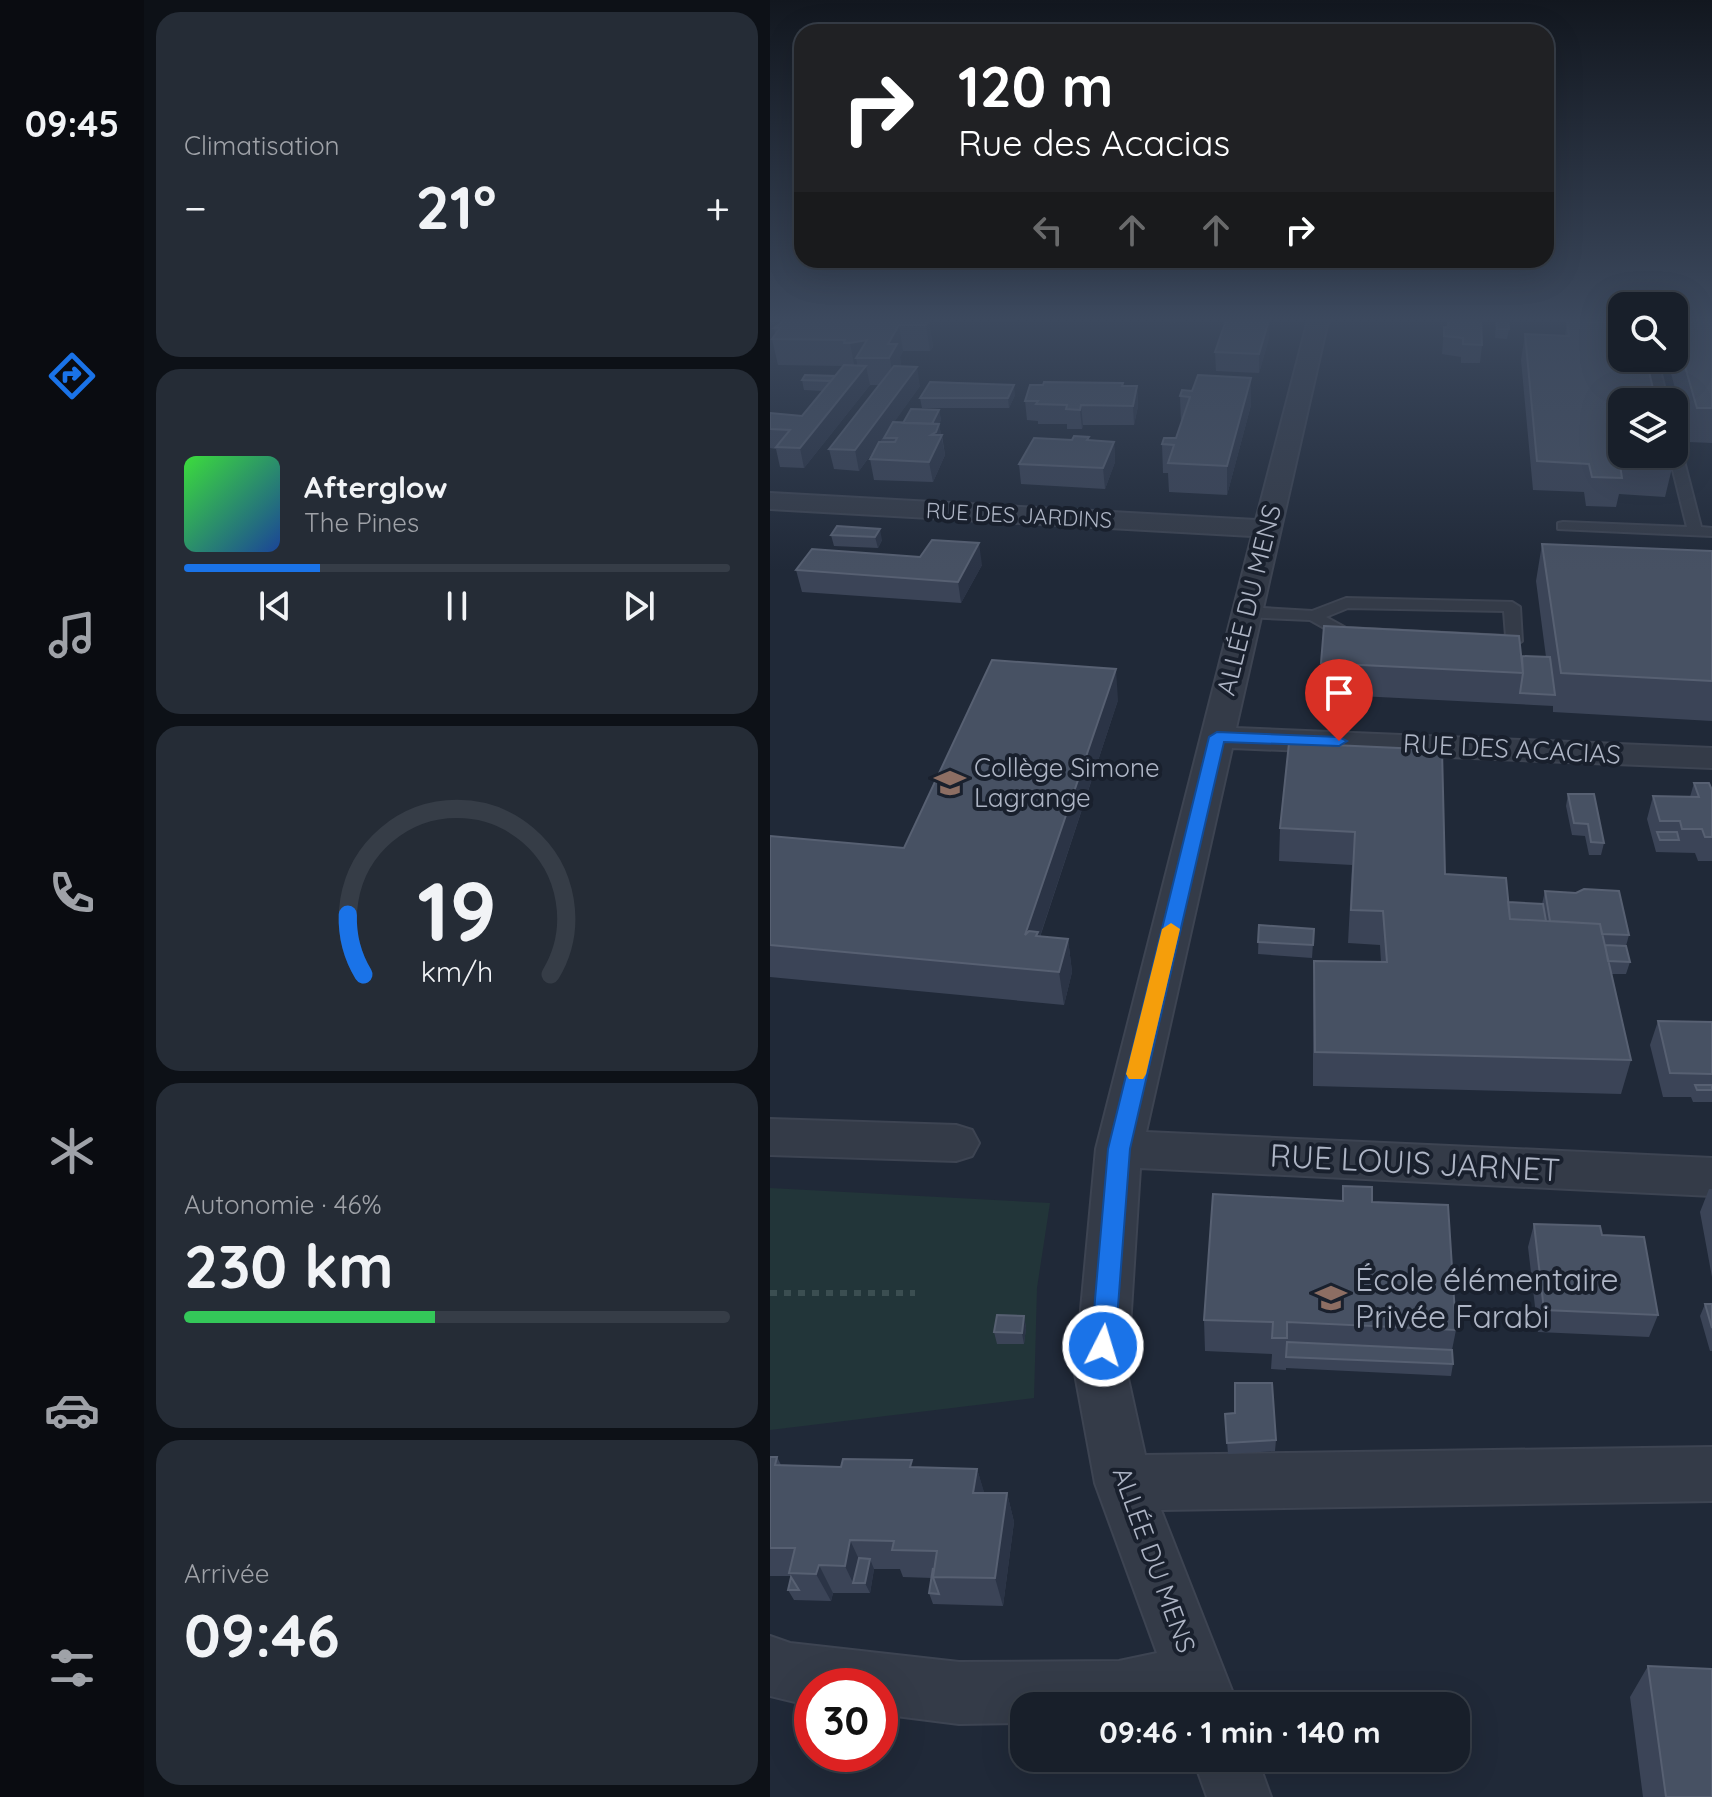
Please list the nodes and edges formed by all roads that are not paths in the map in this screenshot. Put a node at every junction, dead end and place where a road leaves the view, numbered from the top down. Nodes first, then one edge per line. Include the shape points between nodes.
1 (1297, 404) edge
2 (1679, 468) edge
3 (775, 509) edge
4 (1563, 526) dead end
5 (1267, 529) junction
6 (1695, 532) junction
7 (1712, 532) edge
8 (1245, 612) junction
9 (1314, 616) junction
10 (1217, 737) junction
11 (1712, 758) edge
12 (770, 1137) edge
13 (956, 1143) dead end
14 (1119, 1149) junction
15 (1712, 1177) edge
16 (1712, 1474) edge
17 (1123, 1483) junction
18 (770, 1666) edge
19 (1201, 1690) edge
20 (1230, 1772) edge
21 (1239, 1797) edge

1 - 5 street, ALLÉE DU MENS
2 - 6 lane
3 - 5 street, RUE DES JARDINS
4 - 6 lane
5 - 8 street, ALLÉE DU MENS
6 - 7 lane
8 - 9 lane
8 - 10 street, ALLÉE DU MENS
9 - 9 lane via 1346,603 1512,607 1514,641 1342,633
10 - 11 street, RUE DES ACACIAS
10 - 14 street, ALLÉE DU MENS
12 - 13 street
14 - 15 street, RUE LOUIS JARNET
14 - 17 street, ALLÉE DU MENS via 1101,1374
16 - 17 street
17 - 19 street, ALLÉE DU MENS
18 - 19 street, ALLÉE DU MENS via 790,1673 959,1693
20 - 21 street

